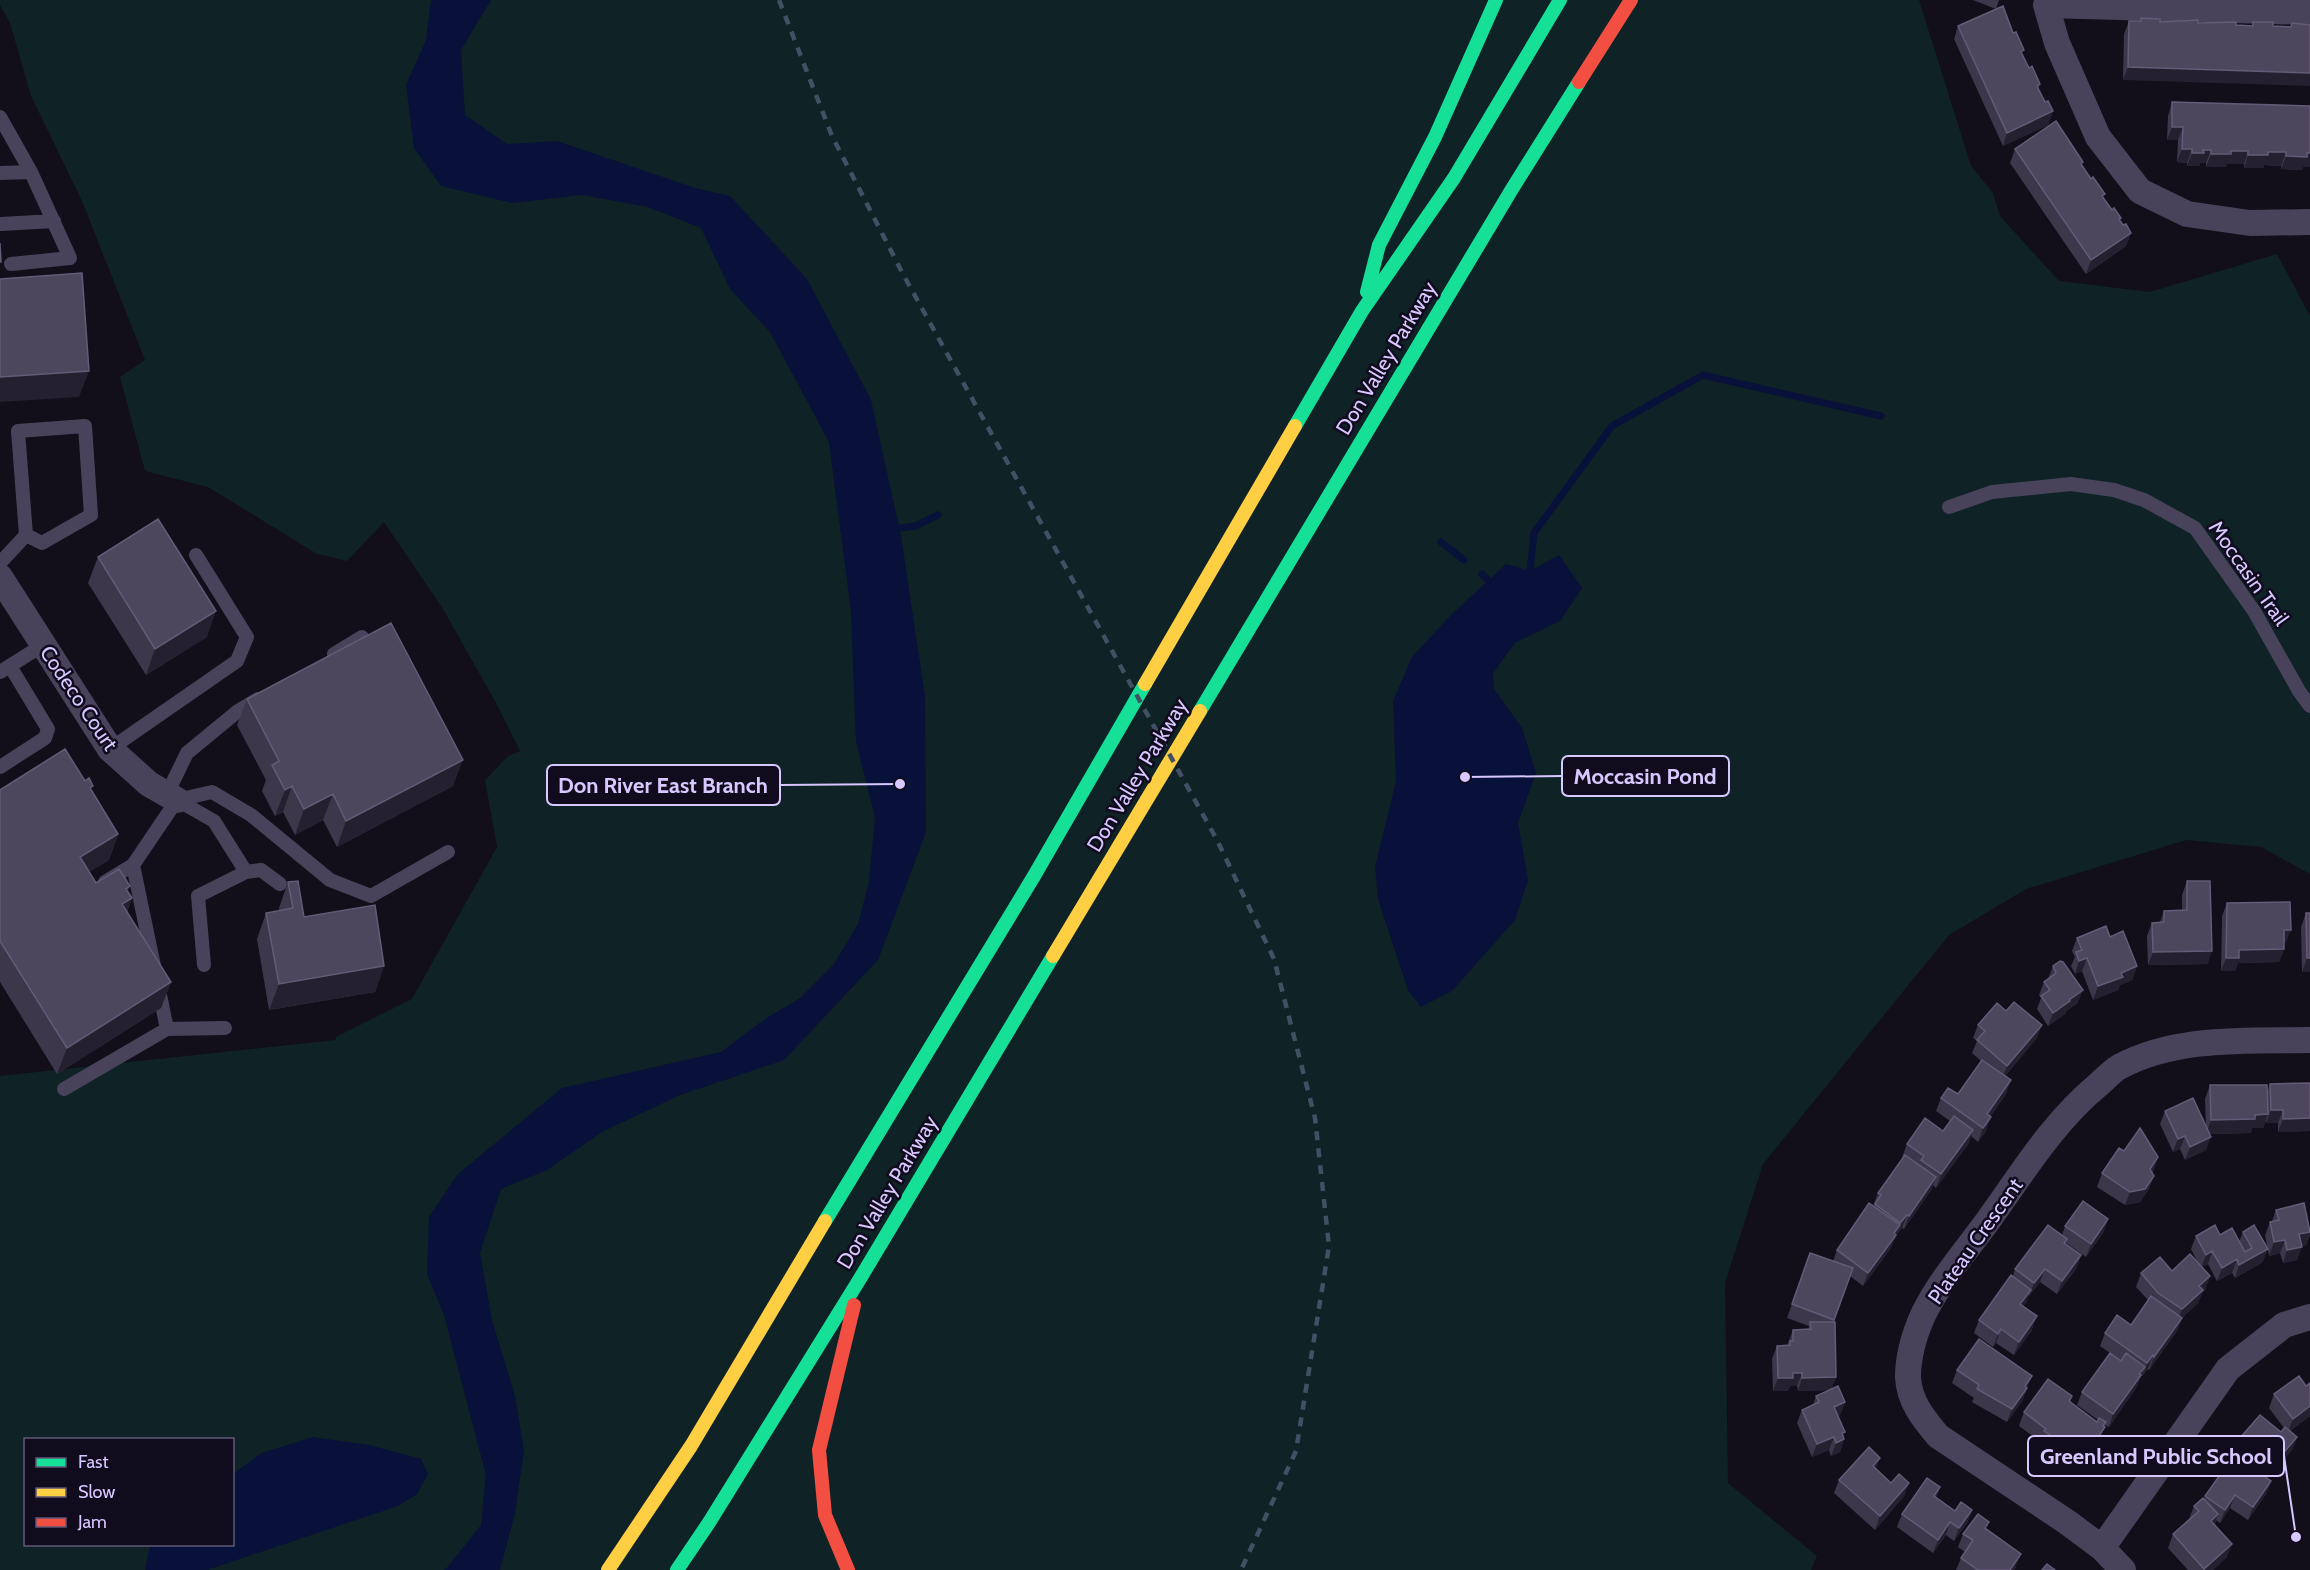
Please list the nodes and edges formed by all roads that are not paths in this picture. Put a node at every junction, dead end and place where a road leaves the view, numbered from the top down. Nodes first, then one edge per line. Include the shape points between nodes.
1 (1496, 0) edge
2 (1560, 0) edge
3 (1631, 0) edge
4 (2047, 2) edge
5 (2310, 12) edge
6 (0, 117) edge
7 (31, 172) junction
8 (0, 173) edge
9 (54, 221) junction
10 (2310, 222) edge
11 (0, 224) edge
12 (11, 264) dead end
13 (1362, 311) junction
14 (1949, 507) dead end
15 (26, 535) junction
16 (195, 555) dead end
17 (0, 563) edge
18 (0, 577) edge
19 (362, 637) edge
20 (43, 645) junction
21 (324, 660) edge
22 (5, 669) edge
23 (266, 694) edge
24 (2310, 706) edge
25 (110, 749) junction
26 (0, 767) edge
27 (172, 797) junction
28 (448, 852) dead end
29 (133, 865) junction
30 (246, 872) junction
31 (280, 884) dead end
32 (93, 890) edge
33 (204, 965) dead end
34 (167, 1029) junction
35 (225, 1029) dead end
36 (2310, 1040) edge
37 (64, 1089) dead end
38 (861, 1277) junction
39 (2310, 1317) edge
40 (626, 1543) junction
41 (2102, 1548) junction
42 (598, 1570) edge
43 (608, 1570) edge
44 (677, 1570) edge
45 (849, 1570) edge
46 (2123, 1570) edge

1 - 13 highway via 1436,137 1379,245
2 - 13 highway, Don Valley Parkway via 1454,178
3 - 38 highway, Don Valley Parkway via 1500,209
4 - 5 street
4 - 10 street via 2057,43 2098,137 2140,191 2187,214 2250,223
6 - 7 lane
7 - 8 lane
7 - 9 lane
9 - 11 lane
9 - 12 lane via 70,258
13 - 40 highway, Don Valley Parkway via 1034,876 691,1446
14 - 24 lane, Moccasin Trail via 1992,492 2071,484 2114,490 2144,500 2195,528 2254,611
15 - 15 lane via 18,431 85,426 91,514 42,543
15 - 17 lane
16 - 25 lane via 247,637 237,661
18 - 20 street, Codeco Court
19 - 21 lane
20 - 22 lane
20 - 25 street, Codeco Court
22 - 26 lane via 48,729 45,738
23 - 27 lane via 238,711 187,753
25 - 27 street, Codeco Court via 142,779
27 - 28 lane via 212,792 251,815 330,880 370,896
27 - 29 lane
27 - 30 lane via 214,821
29 - 32 lane
29 - 34 lane
30 - 31 lane via 261,870
30 - 33 lane via 198,896
34 - 35 lane
34 - 37 lane
36 - 41 street, Plateau Crescent via 2197,1044 2117,1068 2084,1096 2053,1132 1923,1316 1908,1378 1912,1400 1923,1418 1938,1436
38 - 44 highway, Don Valley Parkway
38 - 45 highway via 819,1450 825,1515
39 - 41 street via 2284,1325 2228,1369
40 - 42 highway
40 - 43 highway, Don Valley Parkway
41 - 46 street, Plateau Crescent

